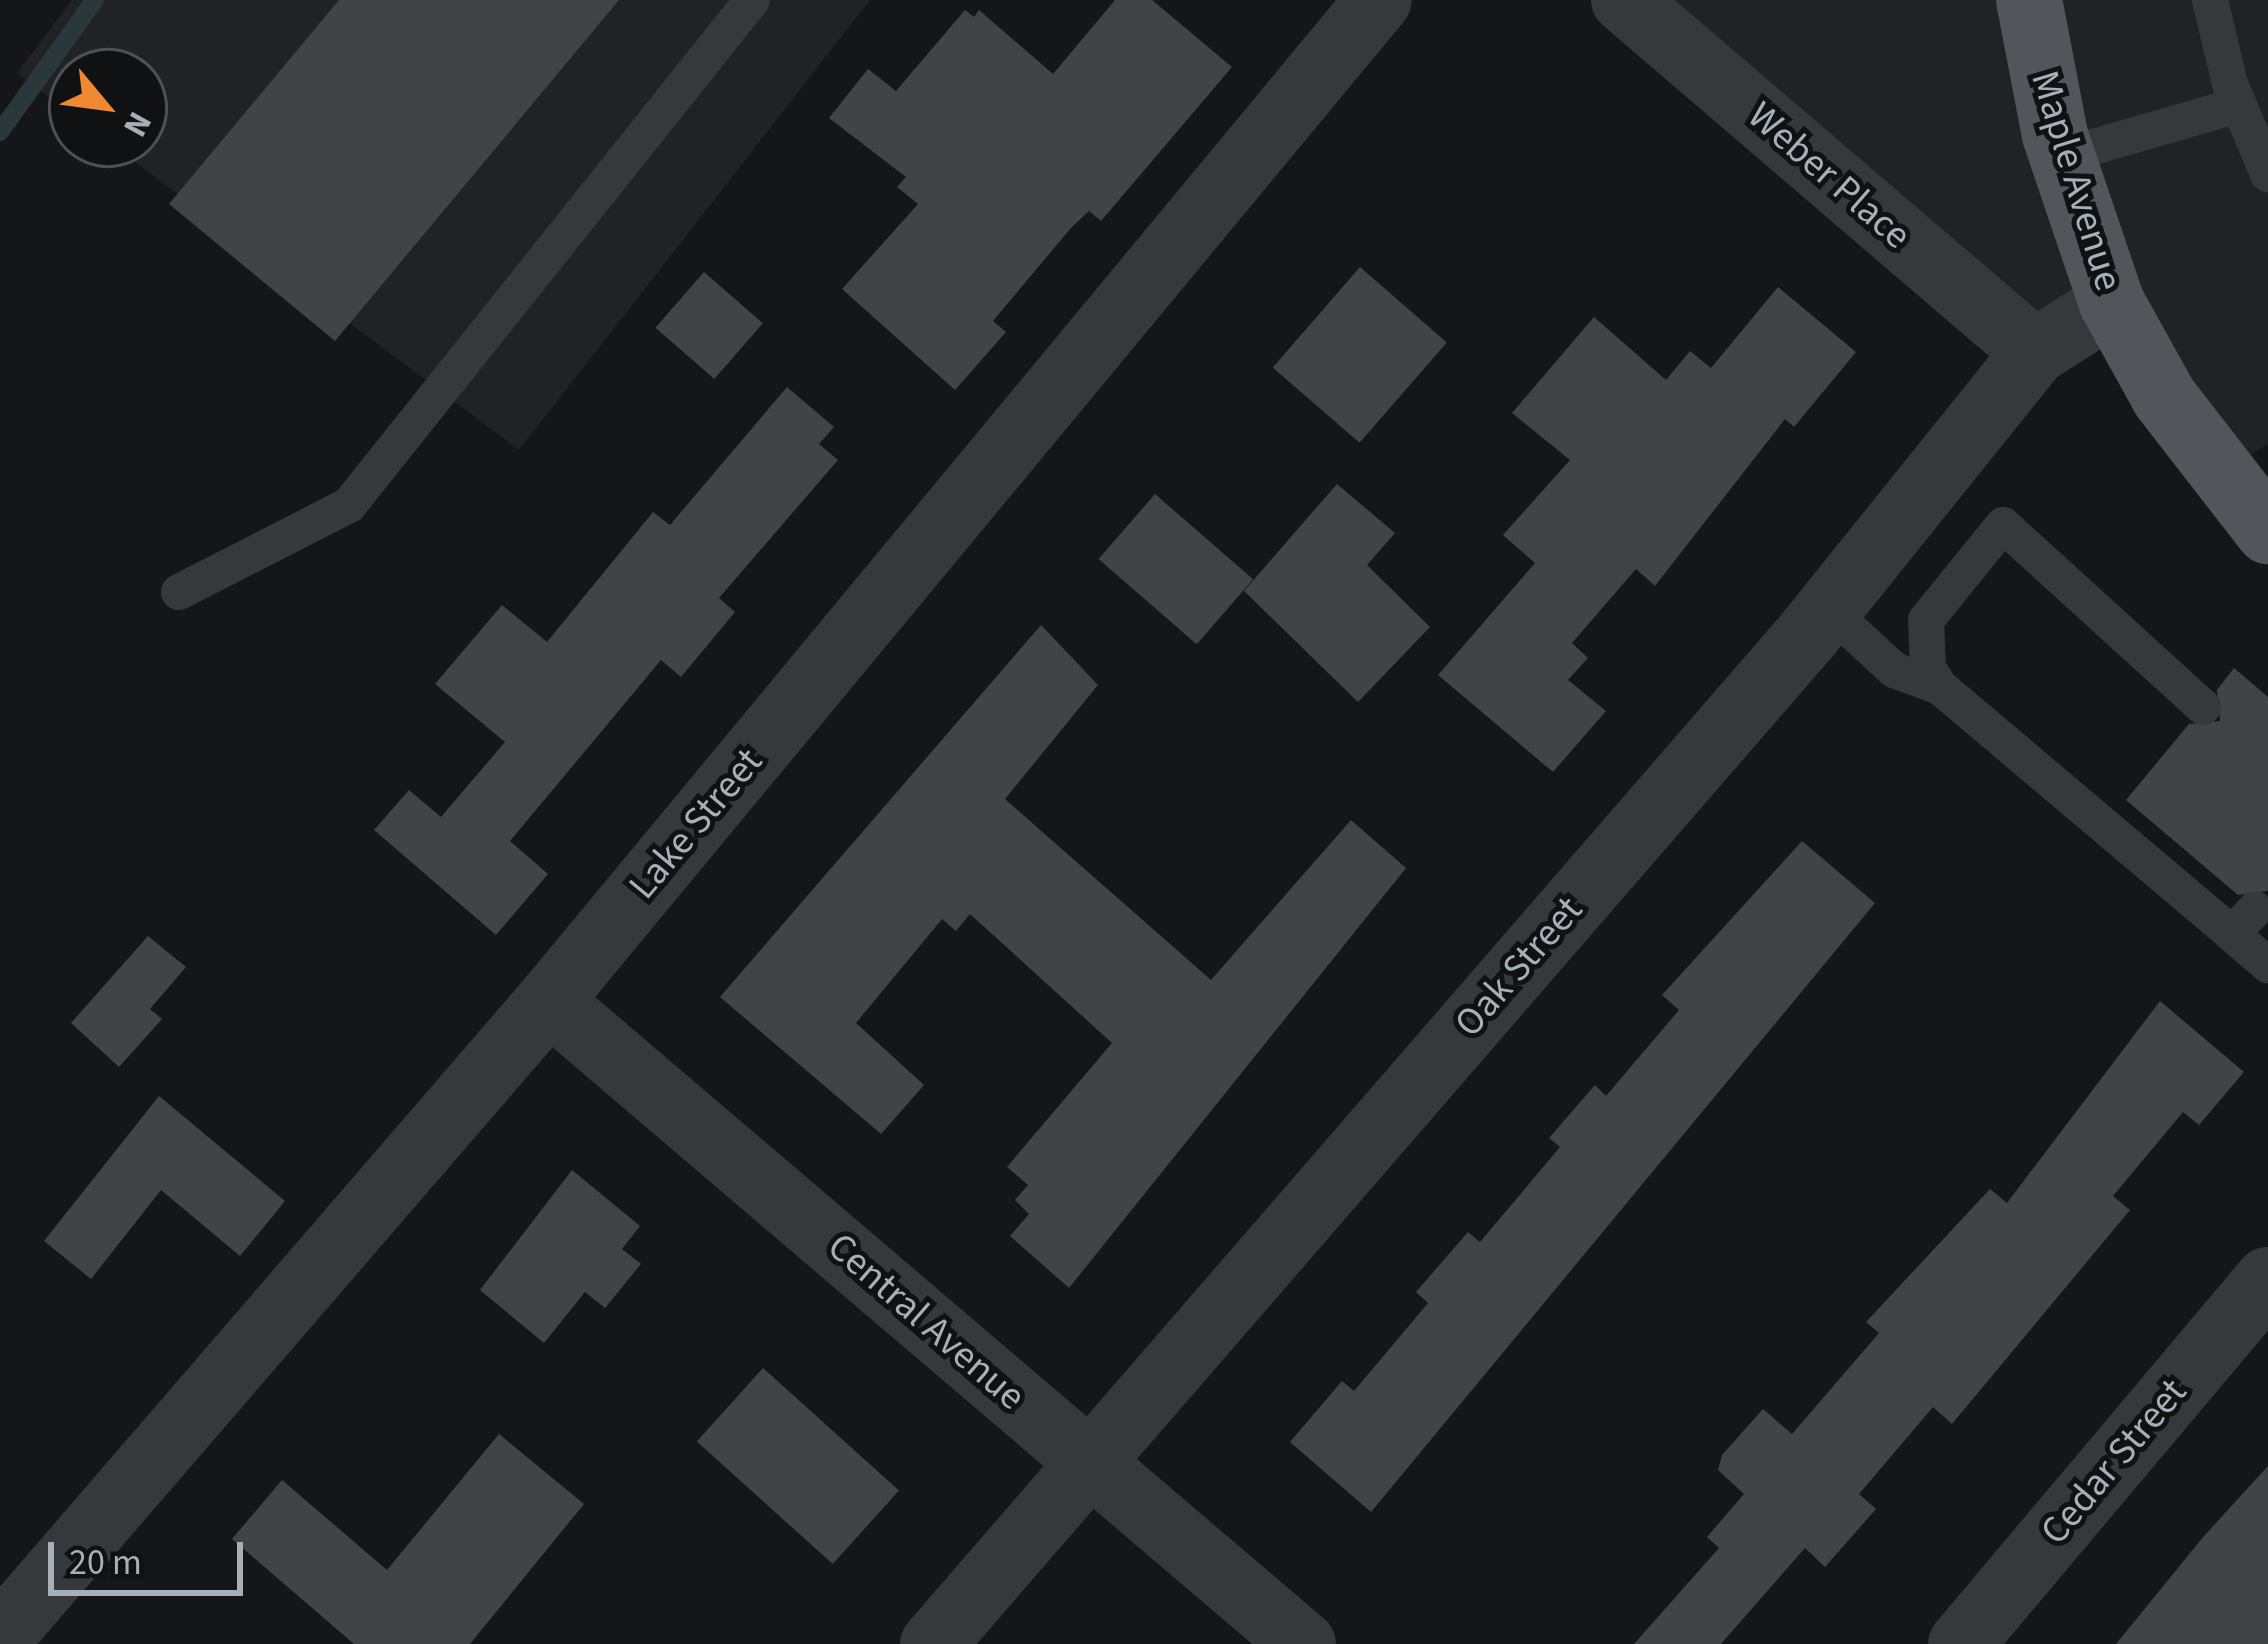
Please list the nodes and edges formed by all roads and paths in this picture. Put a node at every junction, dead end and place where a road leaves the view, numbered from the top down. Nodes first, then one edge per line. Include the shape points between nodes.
1 (752, 0) edge
2 (1379, 0) edge
3 (1624, 0) edge
4 (2029, 0) edge
5 (2210, 0) edge
6 (2239, 105) junction
7 (2062, 156) junction
8 (2268, 174) edge
9 (2112, 303) junction
10 (2035, 352) junction
11 (2268, 531) edge
12 (179, 592) dead end
13 (1828, 609) junction
14 (1940, 687) junction
15 (2203, 707) dead end
16 (2268, 965) edge
17 (549, 1001) junction
18 (2268, 1280) edge
19 (1087, 1461) junction
20 (0, 1637) edge
21 (933, 1644) edge
22 (1303, 1644) edge
23 (1961, 1644) edge

1 - 12 lane via 349,506
2 - 17 street, Lake Street
3 - 10 street, Weber Place
4 - 7 main road, Maple Avenue
5 - 6 lane
6 - 7 lane
6 - 8 lane
7 - 9 main road, Maple Avenue
9 - 10 street, Oak Street
9 - 11 main road, Maple Avenue via 2164,397
10 - 13 street, Oak Street
13 - 14 lane via 1894,670
13 - 19 street, Oak Street
14 - 15 lane via 1928,668 1926,620 2003,525
14 - 16 lane via 2243,922
17 - 19 street, Central Avenue
17 - 20 street, Lake Street
18 - 23 street, Cedar Street
19 - 21 street, Oak Street
19 - 22 street, Central Avenue

